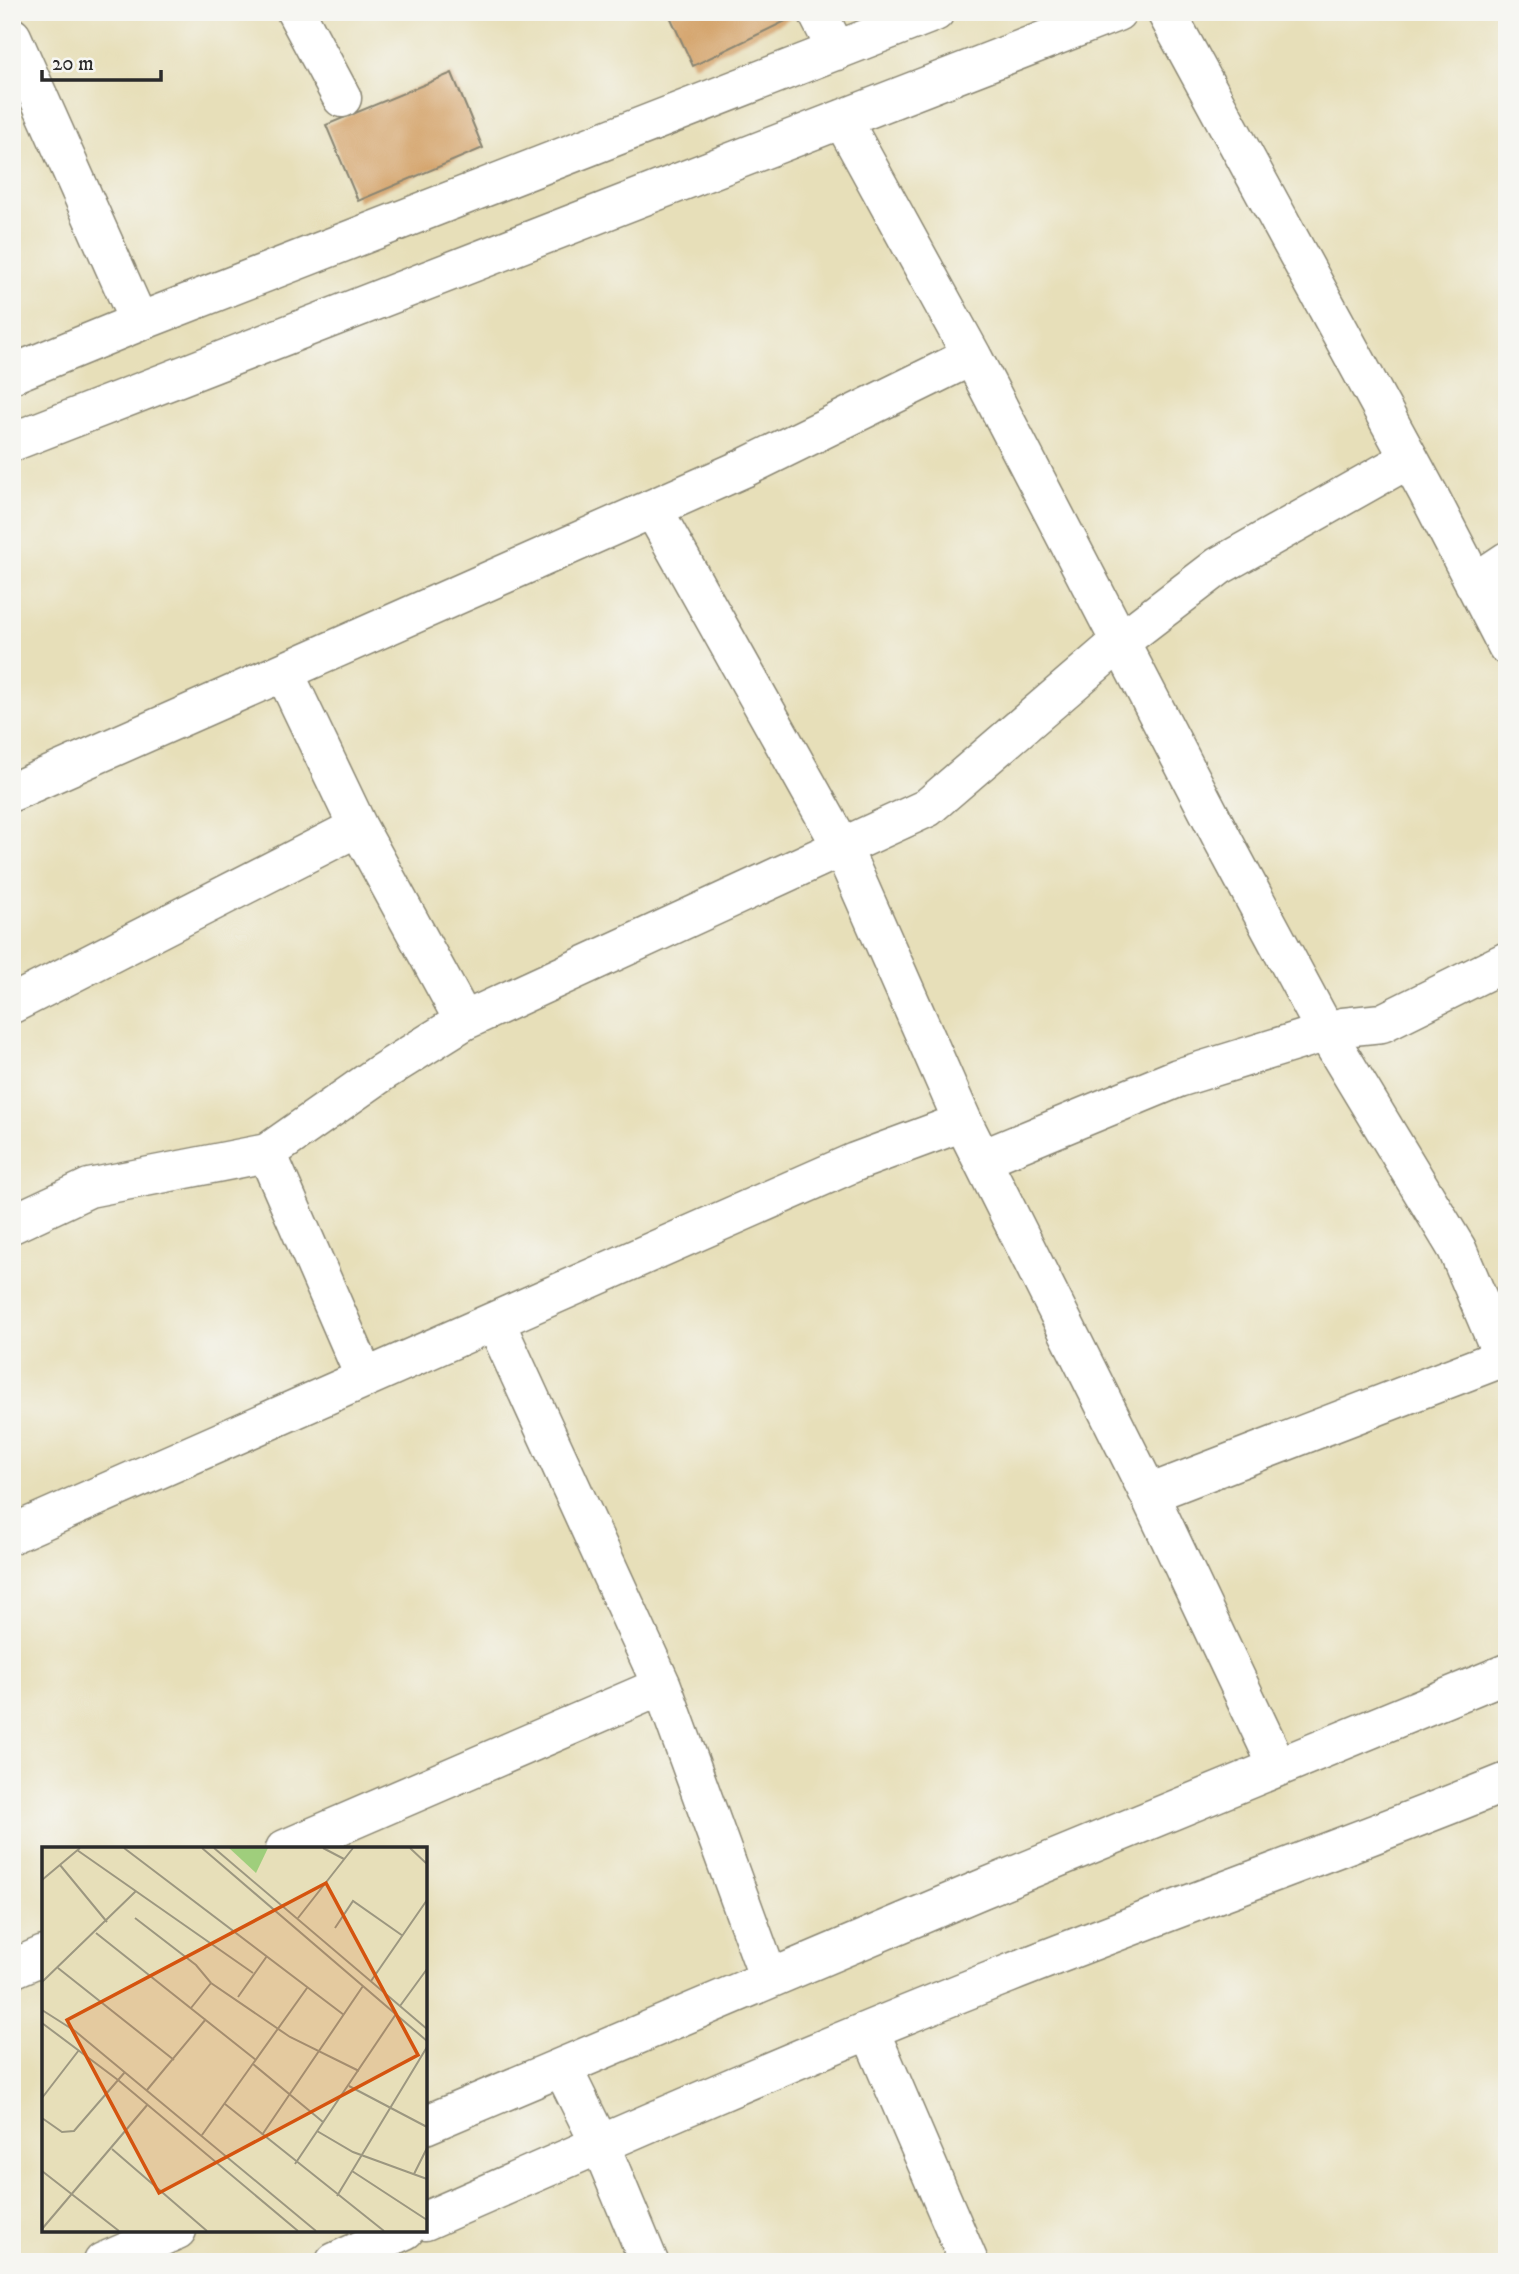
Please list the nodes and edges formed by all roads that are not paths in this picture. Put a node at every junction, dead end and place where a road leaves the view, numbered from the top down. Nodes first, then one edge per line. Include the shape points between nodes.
1 (296, 12) edge
2 (817, 12) edge
3 (935, 12) edge
4 (1116, 12) edge
5 (1166, 12) edge
6 (12, 37) edge
7 (837, 51) junction
8 (342, 98) dead end
9 (842, 119) junction
10 (139, 322) junction
11 (972, 356) junction
12 (12, 374) edge
13 (12, 442) edge
14 (1409, 460) junction
15 (653, 509) junction
16 (1507, 561) edge
17 (1474, 583) junction
18 (1120, 642) junction
19 (1507, 646) edge
20 (284, 672) junction
21 (12, 792) edge
22 (358, 827) junction
23 (842, 847) junction
24 (1507, 961) edge
25 (12, 1004) edge
26 (464, 1021) junction
27 (1326, 1032) junction
28 (963, 1122) junction
29 (267, 1153) junction
30 (982, 1159) junction
31 (12, 1224) edge
32 (495, 1321) junction
33 (1505, 1356) edge
34 (365, 1378) junction
35 (1149, 1494) junction
36 (12, 1534) edge
37 (1507, 1674) edge
38 (662, 1685) junction
39 (1278, 1768) junction
40 (1507, 1782) edge
41 (290, 1847) edge
42 (42, 1956) edge
43 (12, 1969) edge
44 (769, 1979) junction
45 (870, 2031) junction
46 (562, 2067) junction
47 (427, 2124) edge
48 (600, 2144) junction
49 (427, 2220) edge
50 (172, 2232) edge
51 (401, 2232) edge
52 (103, 2262) edge
53 (335, 2262) edge
54 (649, 2262) edge
55 (969, 2262) edge

1 - 8 street
2 - 7 street
3 - 7 street
4 - 9 street
5 - 14 street
6 - 10 street
7 - 10 street
9 - 11 street
9 - 13 street
10 - 12 street
11 - 15 street
11 - 18 street
14 - 17 street
14 - 18 street via 1219,566
15 - 20 street
15 - 23 street
16 - 17 street
17 - 19 street
18 - 23 street via 927,808
18 - 27 street
20 - 21 street
20 - 22 street
22 - 25 street
22 - 26 street
23 - 26 street
23 - 28 street
24 - 27 street via 1382,1023
26 - 29 street
27 - 30 street via 1178,1078
27 - 33 street via 1457,1248
28 - 30 street
28 - 32 street via 855,1162
29 - 31 street via 89,1188
29 - 34 street
30 - 35 street
32 - 34 street
32 - 38 street
33 - 35 street
34 - 36 street
35 - 39 street
37 - 39 street
38 - 41 street
38 - 44 street
39 - 44 street
40 - 45 street
42 - 43 street
44 - 46 street
45 - 48 street
45 - 55 street
46 - 47 street
46 - 48 street
48 - 49 street
48 - 54 street
50 - 52 street
51 - 53 street

